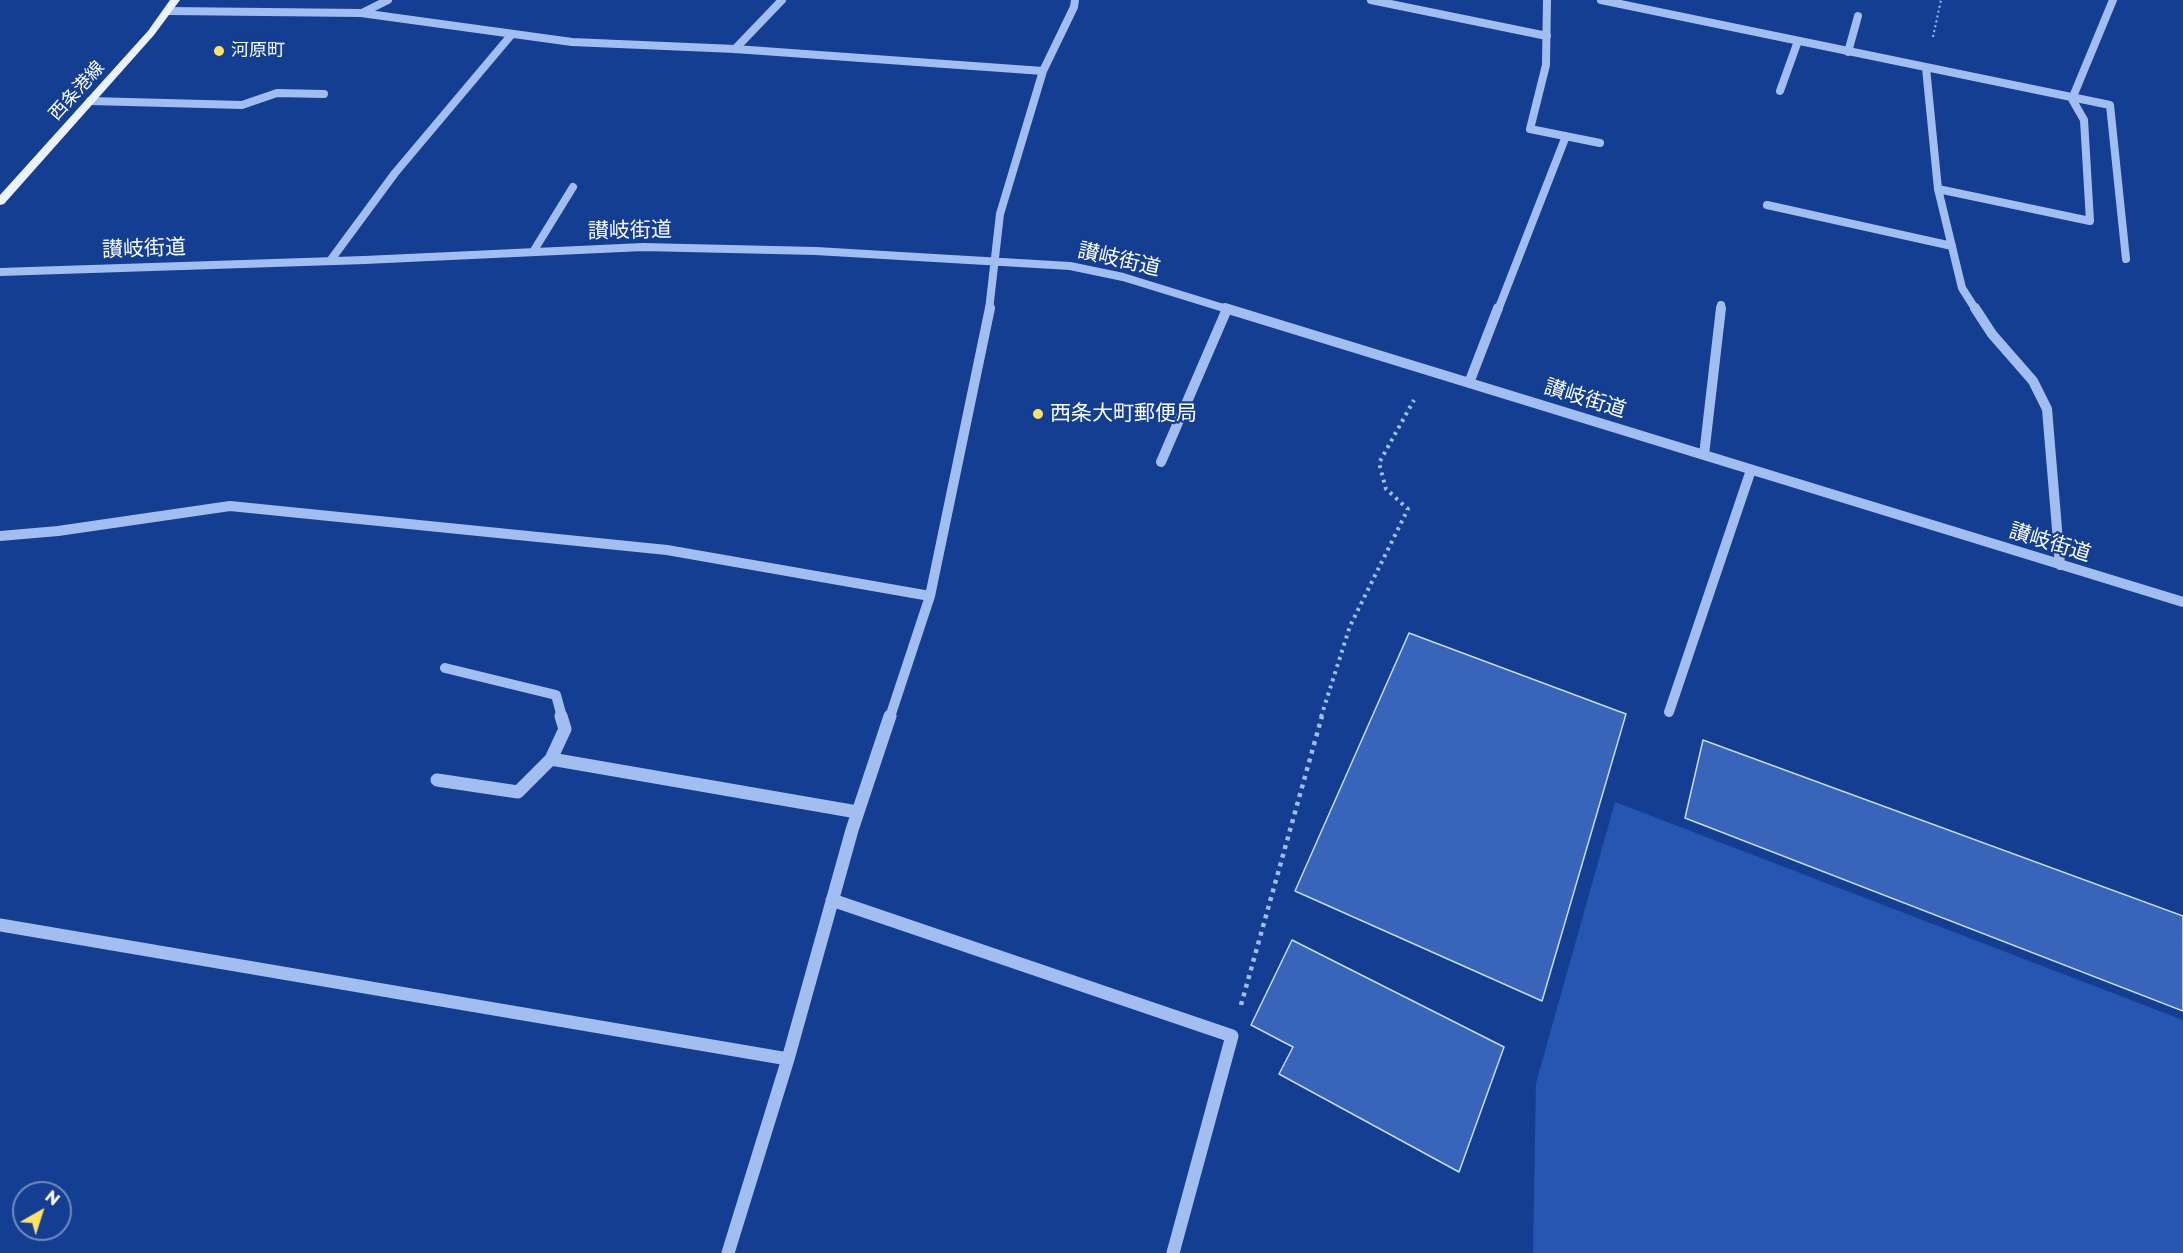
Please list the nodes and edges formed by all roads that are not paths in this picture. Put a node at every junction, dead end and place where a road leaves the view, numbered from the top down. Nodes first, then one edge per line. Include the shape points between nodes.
1 (175, 0) edge
2 (388, 0) edge
3 (782, 0) edge
4 (1075, 0) edge
5 (1371, 0) edge
6 (1547, 0) edge
7 (1601, 0) edge
8 (2114, 0) edge
9 (168, 11) junction
10 (362, 13) junction
11 (1858, 16) dead end
12 (512, 34) junction
13 (1546, 36) junction
14 (1798, 41) junction
15 (735, 49) junction
16 (1848, 52) junction
17 (1926, 68) junction
18 (1042, 71) junction
19 (1780, 91) dead end
20 (324, 94) dead end
21 (2072, 99) junction
22 (90, 101) junction
23 (1566, 136) junction
24 (1600, 143) dead end
25 (573, 188) dead end
26 (1938, 189) junction
27 (0, 202) edge
28 (1767, 205) dead end
29 (1952, 246) junction
30 (533, 252) junction
31 (2126, 258) dead end
32 (330, 261) junction
33 (996, 261) junction
34 (0, 272) edge
35 (1722, 305) dead end
36 (1227, 309) junction
37 (1469, 382) junction
38 (1704, 455) junction
39 (1161, 462) dead end
40 (1751, 470) junction
41 (0, 536) edge
42 (2060, 565) junction
43 (930, 596) junction
44 (2183, 602) edge
45 (445, 668) dead end
46 (1670, 712) dead end
47 (550, 759) junction
48 (437, 780) dead end
49 (857, 812) junction
50 (832, 900) junction
51 (0, 925) edge
52 (788, 1059) junction
53 (728, 1253) edge
54 (1173, 1253) edge

1 - 9 main road, 西条港線
2 - 10 street
3 - 15 street
4 - 18 street
5 - 13 street
6 - 13 street
7 - 14 street
8 - 21 street
9 - 10 street
9 - 22 main road, 西条港線
10 - 12 street
11 - 16 street
12 - 15 street via 572,42
12 - 32 street via 400,163
13 - 23 street via 1546,64 1530,129
14 - 16 street
14 - 19 street
15 - 18 street
16 - 17 street
17 - 21 street
17 - 26 street
18 - 33 street via 1000,214
20 - 22 street via 277,93 242,105
21 - 26 street via 2084,120 2090,221
21 - 31 street via 2110,105
22 - 27 main road, 西条港線
23 - 24 street
23 - 37 street
25 - 30 street
26 - 29 street
28 - 29 street
29 - 42 street via 1962,288 1992,334 2033,381 2047,409
30 - 32 street, 讃岐街道
30 - 33 street, 讃岐街道 via 654,247 816,250
32 - 34 street, 讃岐街道
33 - 36 street, 讃岐街道 via 1070,266 1123,277
33 - 43 street via 989,313
35 - 38 street
36 - 37 street, 讃岐街道
36 - 39 street
37 - 38 street, 讃岐街道
38 - 40 street, 讃岐街道
40 - 42 street, 讃岐街道
40 - 46 street
41 - 43 street via 230,506 667,550
42 - 44 street, 讃岐街道
43 - 49 street
45 - 47 street via 556,695 565,729
47 - 48 street via 518,792
47 - 49 street
49 - 50 street
50 - 52 street
50 - 54 street via 1232,1036
51 - 52 street
52 - 53 street

